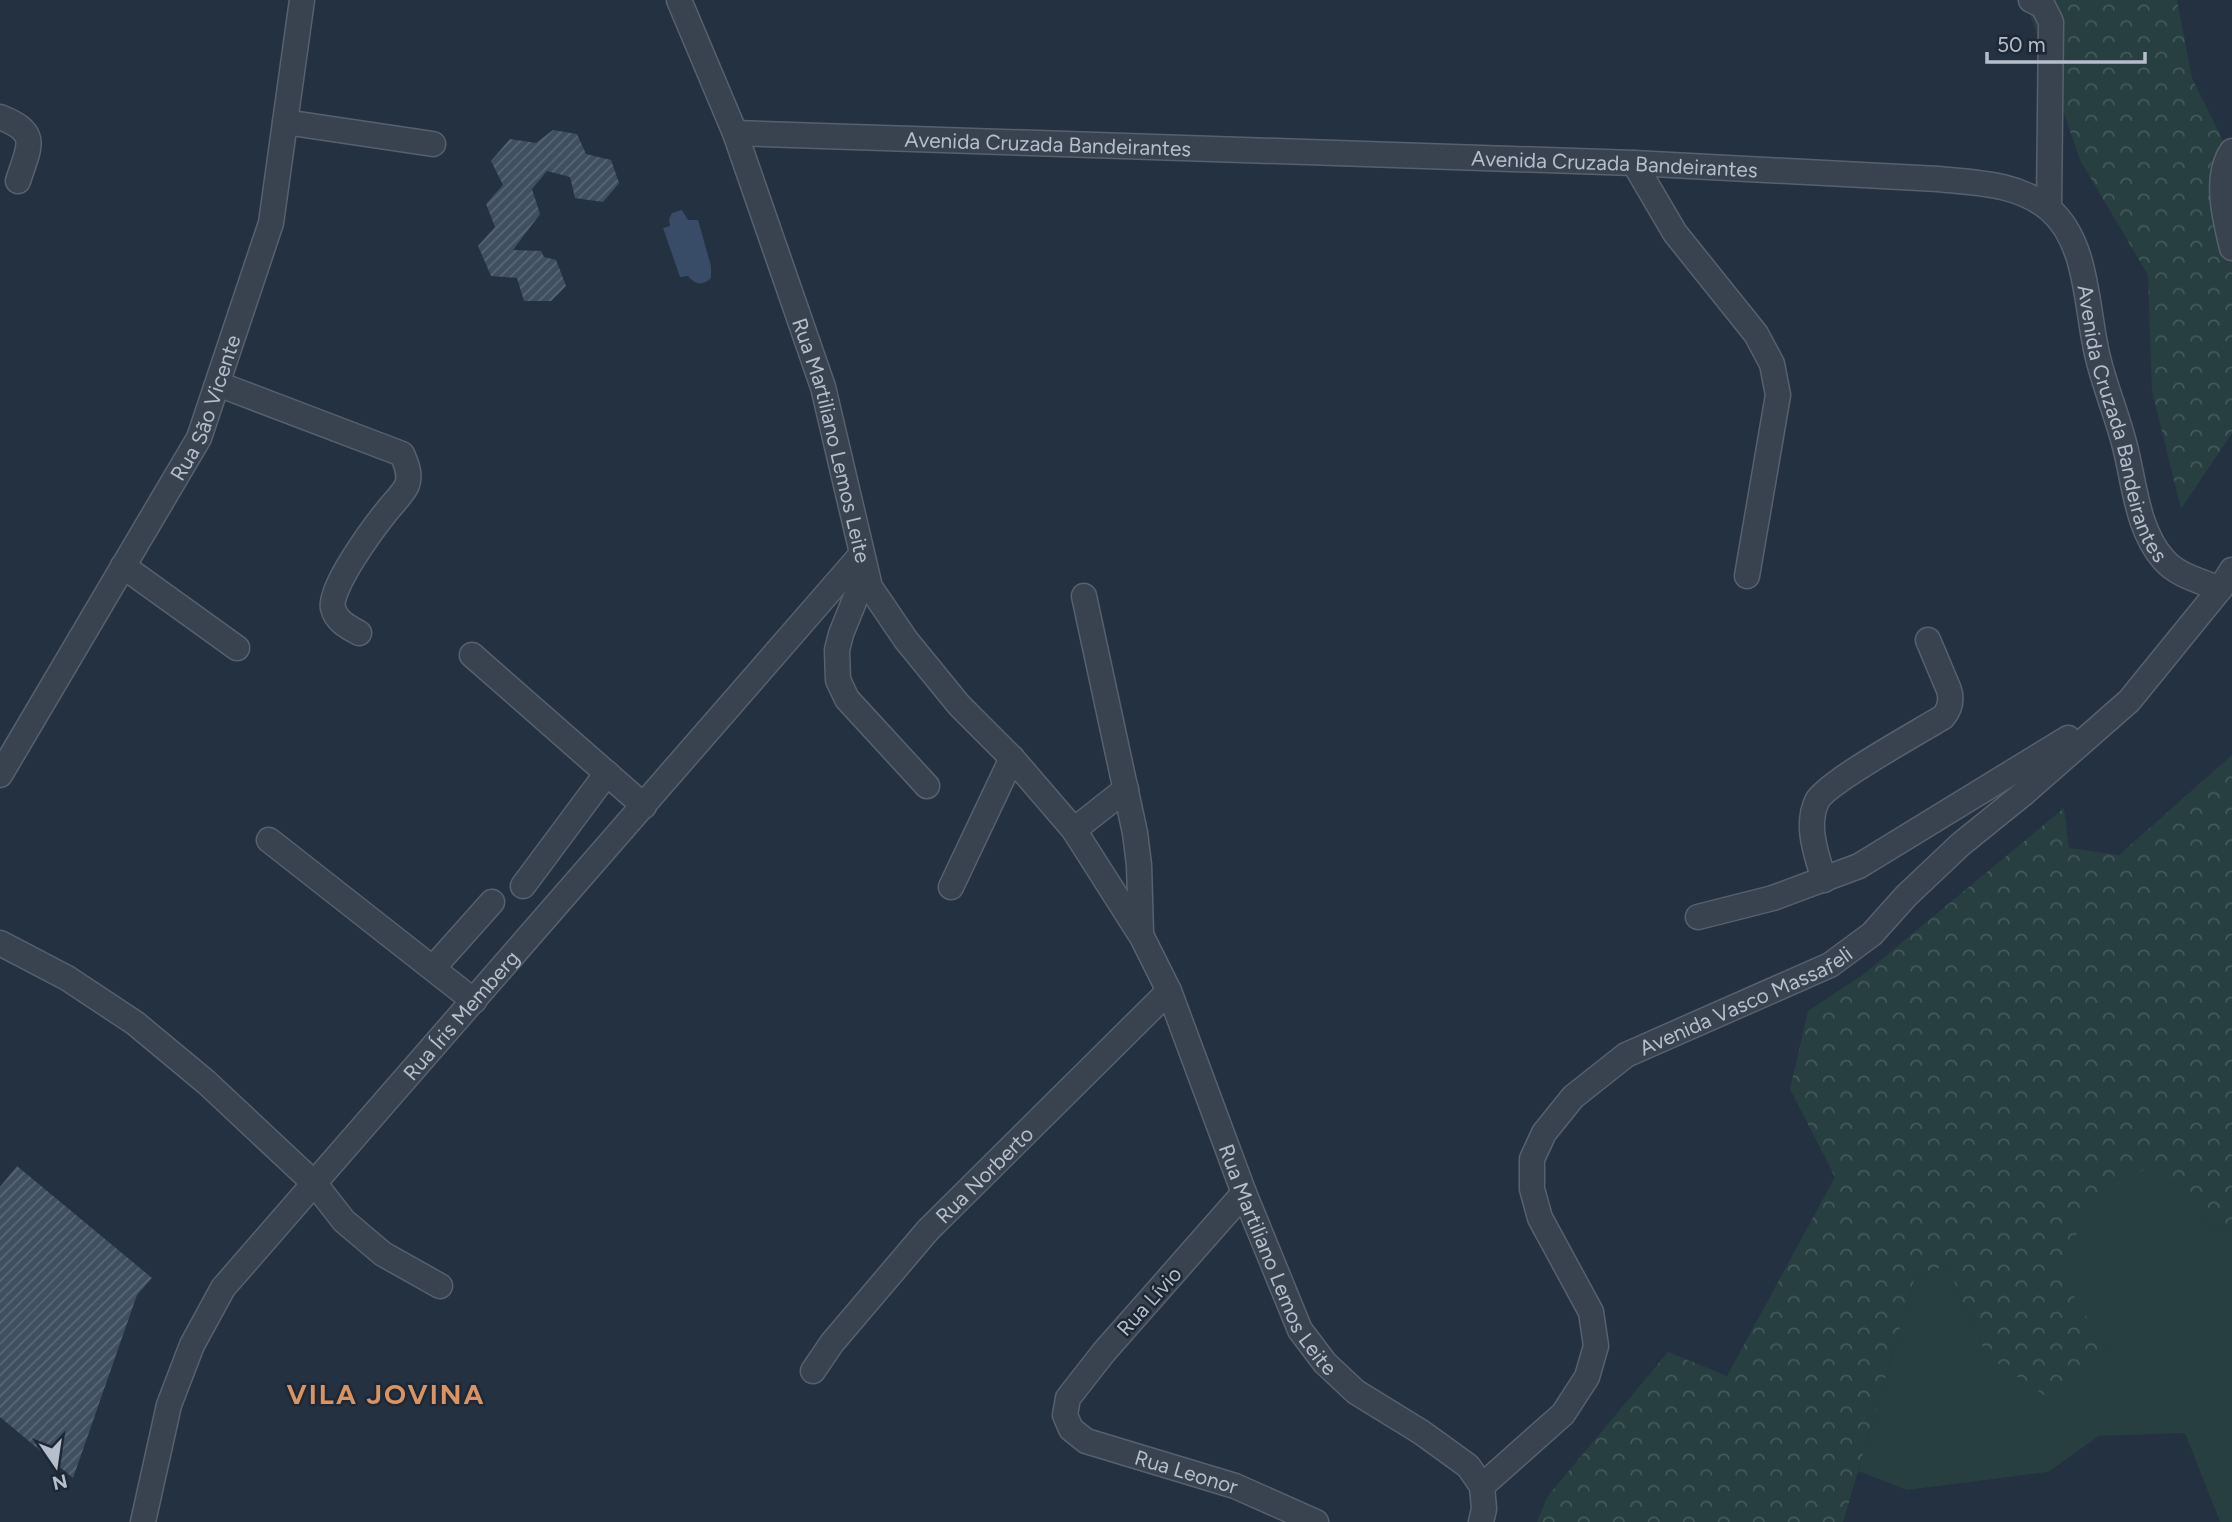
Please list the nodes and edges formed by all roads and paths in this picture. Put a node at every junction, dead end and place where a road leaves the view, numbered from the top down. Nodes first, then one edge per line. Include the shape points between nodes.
1 (302, 0) edge
2 (679, 0) edge
3 (2031, 0) edge
4 (0, 117) edge
5 (285, 122) junction
6 (735, 133) junction
7 (433, 144) dead end
8 (2232, 151) edge
9 (1634, 163) junction
10 (18, 181) dead end
11 (2049, 208) junction
12 (2232, 248) edge
13 (218, 384) junction
14 (864, 564) junction
15 (123, 566) junction
16 (1747, 576) dead end
17 (2226, 579) edge
18 (1084, 596) dead end
19 (359, 633) dead end
20 (1928, 640) dead end
21 (237, 648) dead end
22 (472, 655) dead end
23 (2129, 701) junction
24 (1012, 758) junction
25 (607, 774) junction
26 (0, 775) edge
27 (928, 786) dead end
28 (1126, 789) junction
29 (644, 806) junction
30 (1074, 830) junction
31 (269, 840) dead end
32 (1824, 880) junction
33 (523, 887) dead end
34 (951, 887) dead end
35 (492, 902) dead end
36 (1698, 917) dead end
37 (1142, 937) junction
38 (0, 943) edge
39 (434, 967) junction
40 (1169, 991) junction
41 (474, 1001) junction
42 (315, 1184) junction
43 (1244, 1193) junction
44 (440, 1286) dead end
45 (813, 1371) dead end
46 (1066, 1415) joint
47 (1482, 1486) junction
48 (143, 1522) edge
49 (1316, 1522) edge
50 (1481, 1522) edge

1 - 5 street, Rua São Vicente
2 - 6 street, Rua Martiliano Lemos Leite
3 - 11 street via 2043,6 2051,22
4 - 10 street via 17,124 29,138
5 - 7 street
5 - 13 street, Rua São Vicente via 271,223
6 - 9 street, Avenida Cruzada Bandeirantes
6 - 14 street, Rua Martiliano Lemos Leite via 823,387
8 - 12 street via 2222,174
9 - 11 street, Avenida Cruzada Bandeirantes via 1977,183 2019,190
9 - 16 street via 1675,233 1756,334 1772,364 1778,396
11 - 17 street, Avenida Cruzada Bandeirantes via 2072,239 2081,265 2098,358 2145,528 2162,559 2175,570
13 - 15 street, Rua São Vicente via 199,438
13 - 19 street via 402,454 408,467 407,486 370,532 334,592 336,615 344,626
14 - 24 street, Rua Martiliano Lemos Leite via 870,587 906,640 959,705
14 - 27 street via 837,650 838,680 847,699
14 - 29 street, Rua Íris Memberg
15 - 21 street
15 - 26 street, Rua São Vicente
17 - 23 street, Avenida Vasco Massafeli
18 - 28 street, Rua Martiliano Lemos Leite
20 - 32 street via 1951,697 1947,713 1836,782 1818,800 1813,841
22 - 25 street
23 - 32 street via 1859,866
23 - 47 street, Avenida Vasco Massafeli via 1961,844 1872,934 1830,965 1626,1055 1573,1097 1544,1133 1532,1159 1532,1189 1540,1218 1591,1312 1596,1346 1587,1377 1563,1414
24 - 30 street, Rua Martiliano Lemos Leite
24 - 34 street
25 - 29 street
25 - 33 street
28 - 30 street
28 - 37 street, Rua Martiliano Lemos Leite via 1139,865
29 - 41 street, Rua Íris Memberg
30 - 37 street, Rua Martiliano Lemos Leite
31 - 39 street
32 - 36 street
35 - 39 street
37 - 40 street, Rua Martiliano Lemos Leite
38 - 42 street via 67,978 135,1023
39 - 41 street
40 - 43 street, Rua Martiliano Lemos Leite
40 - 45 street, Rua Norberto via 928,1230
41 - 42 street, Rua Íris Memberg
42 - 44 street via 344,1221 383,1254
42 - 48 street, Rua Íris Memberg via 223,1288 192,1345 169,1405
43 - 46 street, Rua Lívio via 1104,1352 1068,1398
43 - 47 street, Rua Martiliano Lemos Leite via 1300,1330 1325,1363 1356,1392 1468,1466
46 - 49 street, Rua Leonor via 1071,1429 1086,1441 1235,1486
47 - 50 street

